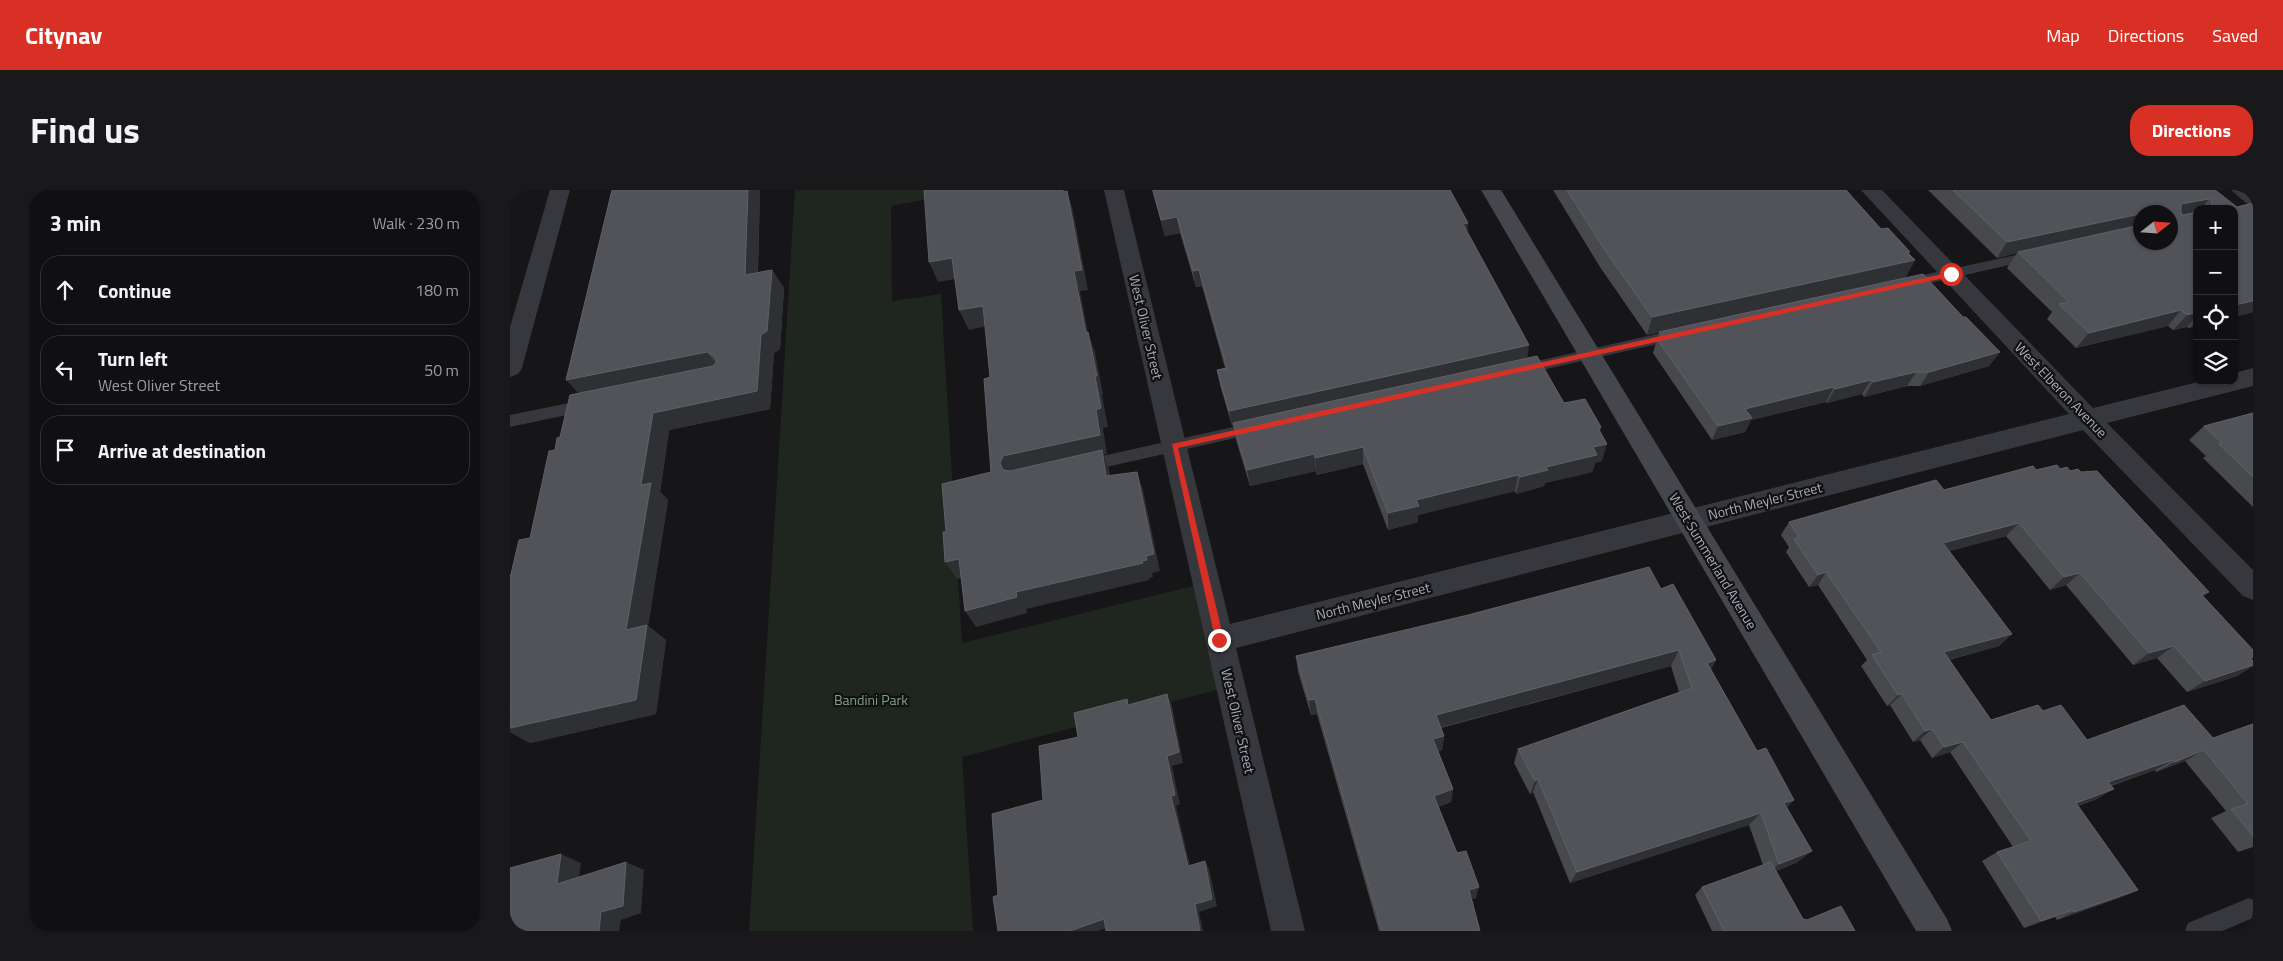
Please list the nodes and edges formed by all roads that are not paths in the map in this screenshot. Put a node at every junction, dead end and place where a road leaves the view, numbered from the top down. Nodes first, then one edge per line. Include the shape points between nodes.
1 (560, 190) edge
2 (1114, 190) edge
3 (1492, 190) edge
4 (1871, 190) edge
5 (2046, 253) edge
6 (1951, 274) junction
7 (1894, 287) edge
8 (1694, 331) edge
9 (1589, 354) junction
10 (510, 368) edge
11 (1502, 374) edge
12 (2253, 377) edge
13 (601, 402) edge
14 (2088, 419) junction
15 (510, 421) edge
16 (1271, 425) edge
17 (1174, 446) junction
18 (1067, 470) edge
19 (1688, 521) junction
20 (2253, 588) edge
21 (1219, 640) junction
22 (2249, 908) dead end
23 (1288, 931) edge
24 (1935, 931) edge
25 (2196, 931) edge

1 - 10 street
2 - 17 street, West Oliver Street
3 - 9 main road, West Summerland Avenue
4 - 6 street, West Elberon Avenue
5 - 6 lane
6 - 7 lane
6 - 14 street, West Elberon Avenue
8 - 9 lane
9 - 11 lane
9 - 19 main road, West Summerland Avenue
12 - 14 street, North Meyler Street
13 - 15 lane
14 - 19 street, North Meyler Street
14 - 20 street, West Elberon Avenue
16 - 17 lane
17 - 18 lane
17 - 21 street, West Oliver Street
19 - 21 street, North Meyler Street
19 - 24 main road, West Summerland Avenue
21 - 23 street, West Oliver Street
22 - 25 lane

